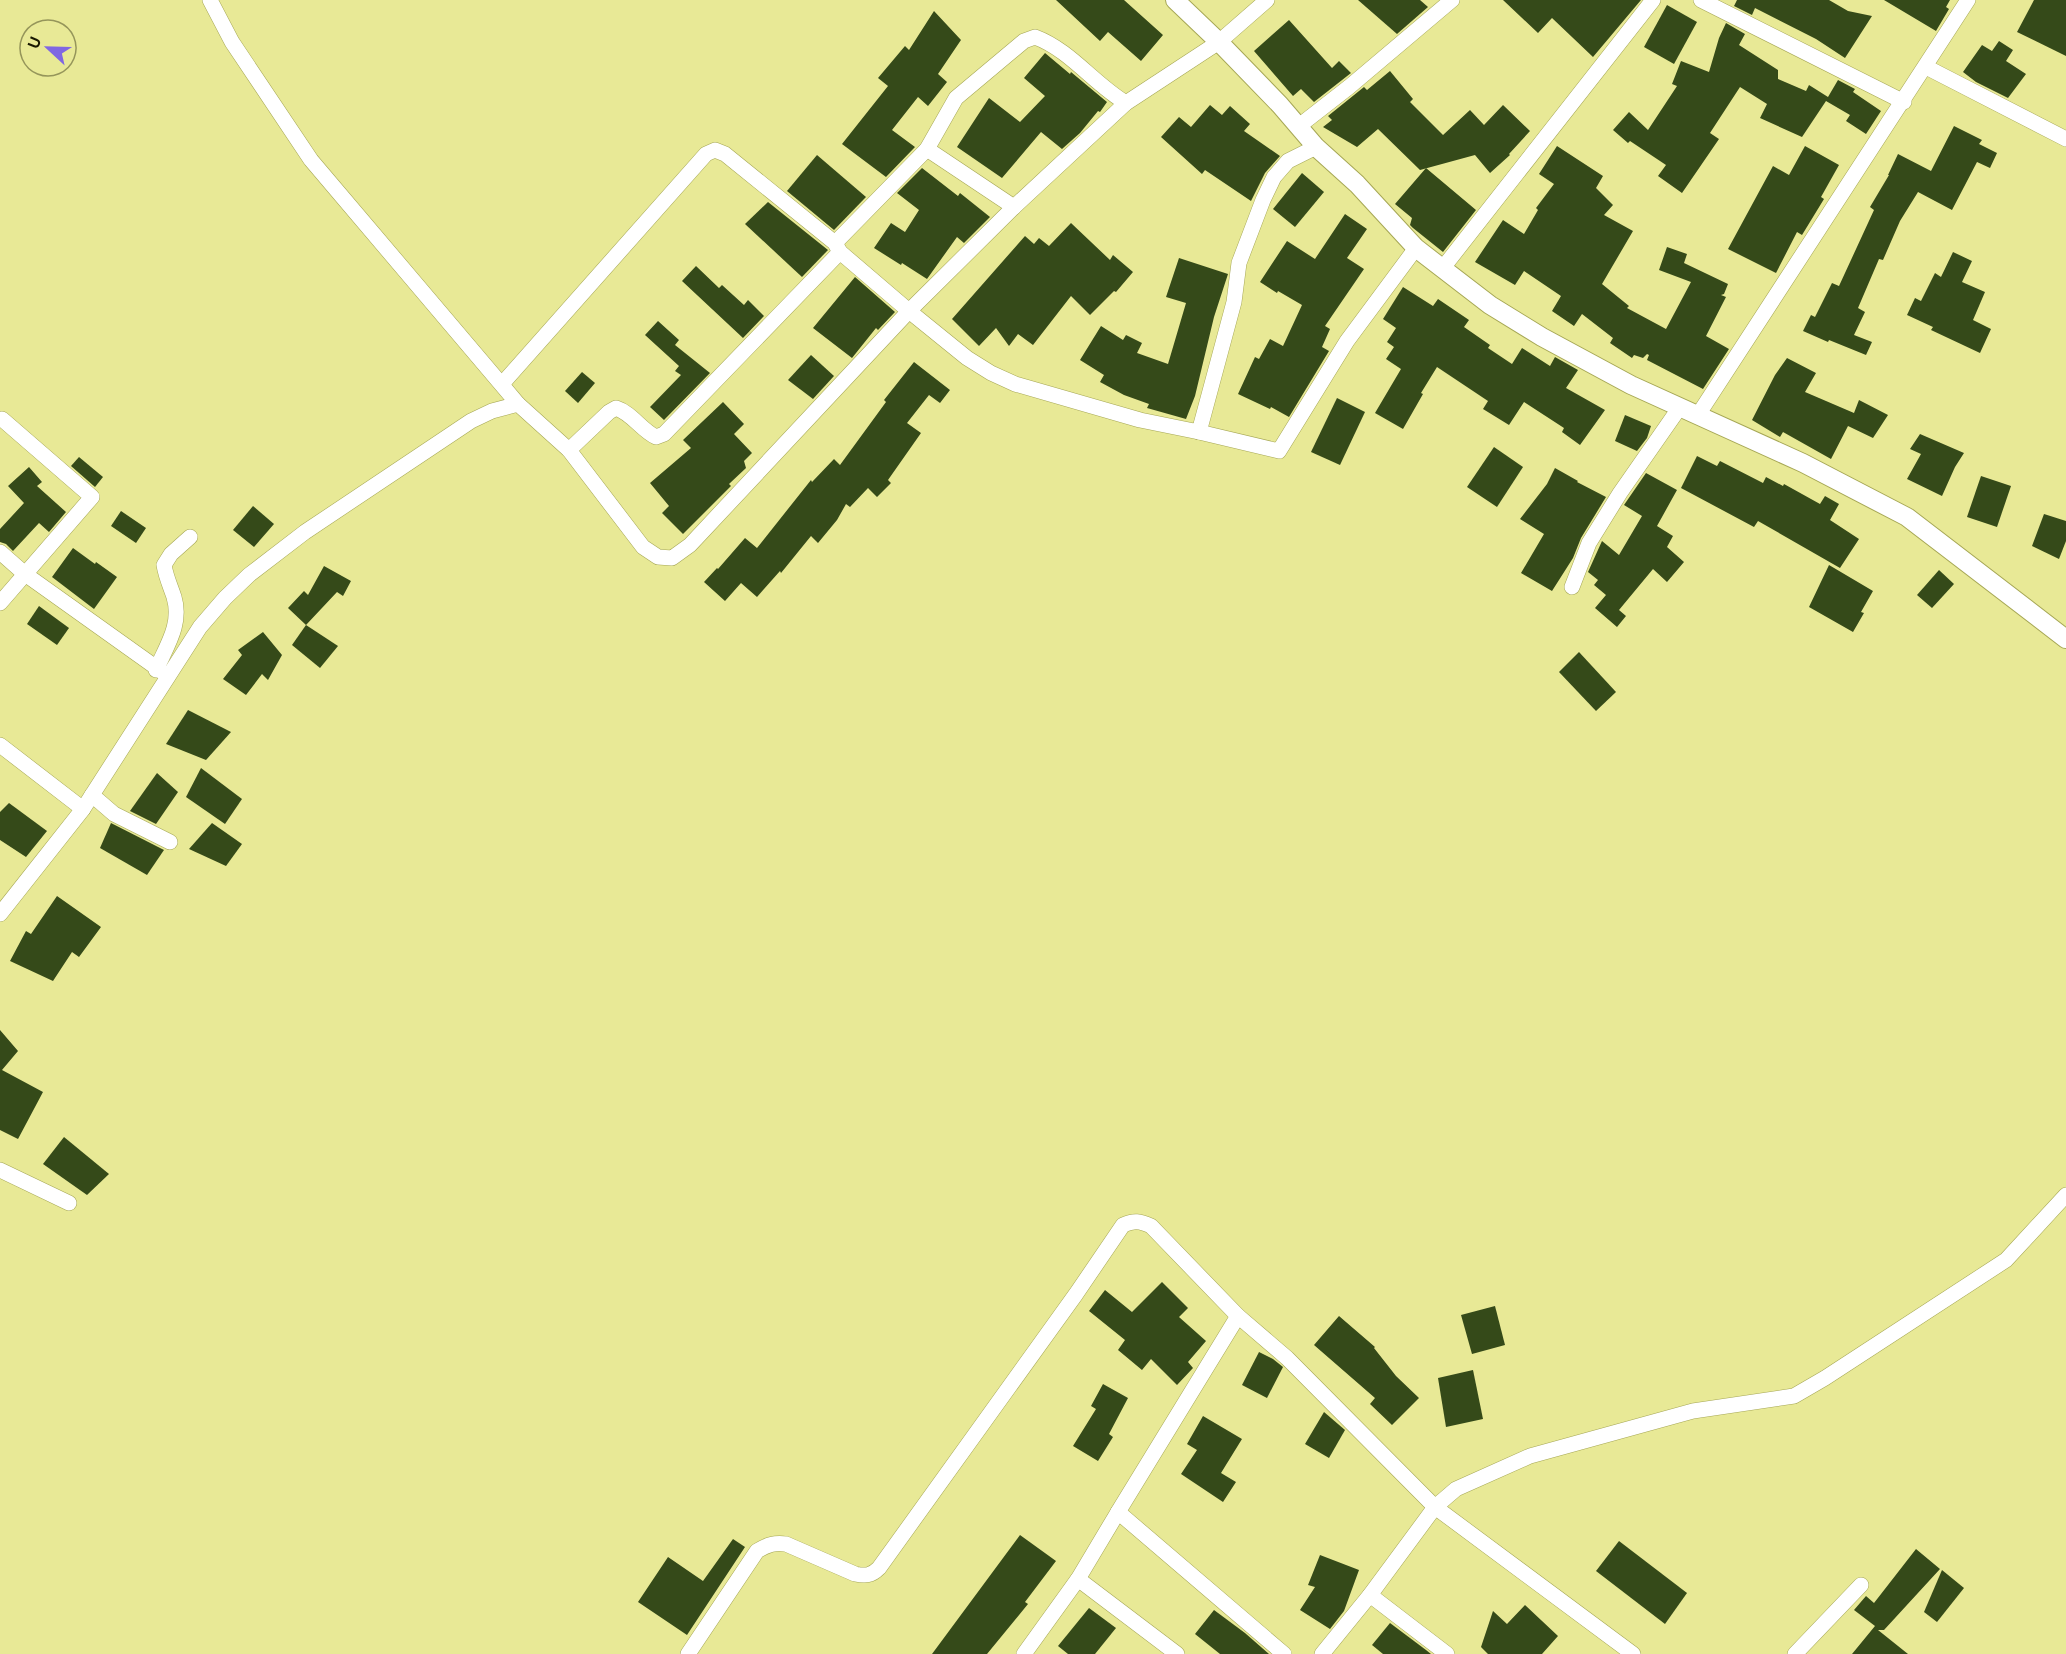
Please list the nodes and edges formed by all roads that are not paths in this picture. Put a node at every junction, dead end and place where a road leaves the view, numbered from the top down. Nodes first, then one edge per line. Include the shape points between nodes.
1 (210, 0) edge
2 (1175, 0) edge
3 (1267, 0) edge
4 (1452, 0) edge
5 (1653, 0) edge
6 (1701, 0) edge
7 (1968, 0) edge
8 (1219, 42) junction
9 (1926, 67) junction
10 (1904, 102) junction
11 (1126, 103) junction
12 (1299, 126) junction
13 (2066, 139) edge
14 (1316, 147) junction
15 (927, 149) junction
16 (1014, 207) junction
17 (837, 247) junction
18 (1416, 248) junction
19 (1442, 269) junction
20 (909, 311) junction
21 (502, 384) junction
22 (518, 404) junction
23 (1680, 407) junction
24 (1698, 415) junction
25 (3, 419) dead end
26 (1199, 432) junction
27 (569, 450) junction
28 (190, 537) dead end
29 (0, 552) edge
30 (25, 574) junction
31 (1572, 587) dead end
32 (0, 603) edge
33 (2066, 639) edge
34 (162, 673) junction
35 (0, 745) edge
36 (92, 795) junction
37 (83, 808) junction
38 (170, 842) dead end
39 (0, 914) edge
40 (0, 1170) edge
41 (2066, 1195) edge
42 (69, 1203) dead end
43 (1238, 1316) junction
44 (1435, 1507) junction
45 (1118, 1512) junction
46 (1078, 1579) junction
47 (1861, 1585) dead end
48 (1370, 1595) junction
49 (688, 1654) edge
50 (1024, 1654) edge
51 (1177, 1654) edge
52 (1284, 1654) edge
53 (1322, 1654) edge
54 (1447, 1654) edge
55 (1633, 1654) edge
56 (1796, 1654) edge

1 - 21 street via 232,42 311,160
2 - 8 street
3 - 8 street
4 - 12 street
5 - 19 street
6 - 10 street
7 - 9 street
8 - 11 street
8 - 12 street
9 - 10 street
9 - 13 street
10 - 24 street
11 - 15 street via 1050,43 1035,37 1024,41 956,98
11 - 16 street
12 - 14 street
14 - 18 street via 1357,184
14 - 26 street via 1288,160 1263,200 1239,263 1234,302
15 - 16 street
15 - 17 street
16 - 20 street
17 - 20 street
17 - 21 street via 725,154 715,150 706,154
17 - 27 street via 664,434 649,434 624,410 616,408
18 - 19 street
18 - 26 street via 1347,341 1279,451
19 - 23 street via 1542,337
20 - 26 street via 967,358 1015,384 1140,420
20 - 27 street via 690,544 672,558 658,557 643,546
21 - 22 street
22 - 27 street
22 - 34 street via 471,421 274,554 225,598
23 - 24 street
23 - 31 street via 1589,543
24 - 33 street via 1907,517
25 - 30 street via 92,497
28 - 34 street via 164,565 177,609 177,624
29 - 30 street
30 - 32 street
30 - 34 street
34 - 36 street
35 - 37 street
36 - 37 street
36 - 38 street via 114,814
37 - 39 street
40 - 42 street
41 - 44 street via 2006,1260 1794,1396 1693,1411 1530,1456 1456,1489
43 - 44 street via 1287,1358
43 - 45 street
43 - 49 street via 1151,1226 1132,1221 1123,1225 873,1574 855,1574 786,1544 766,1546 757,1551
44 - 48 street
44 - 55 street
45 - 46 street
45 - 52 street
46 - 50 street
46 - 51 street
47 - 56 street
48 - 53 street
48 - 54 street

